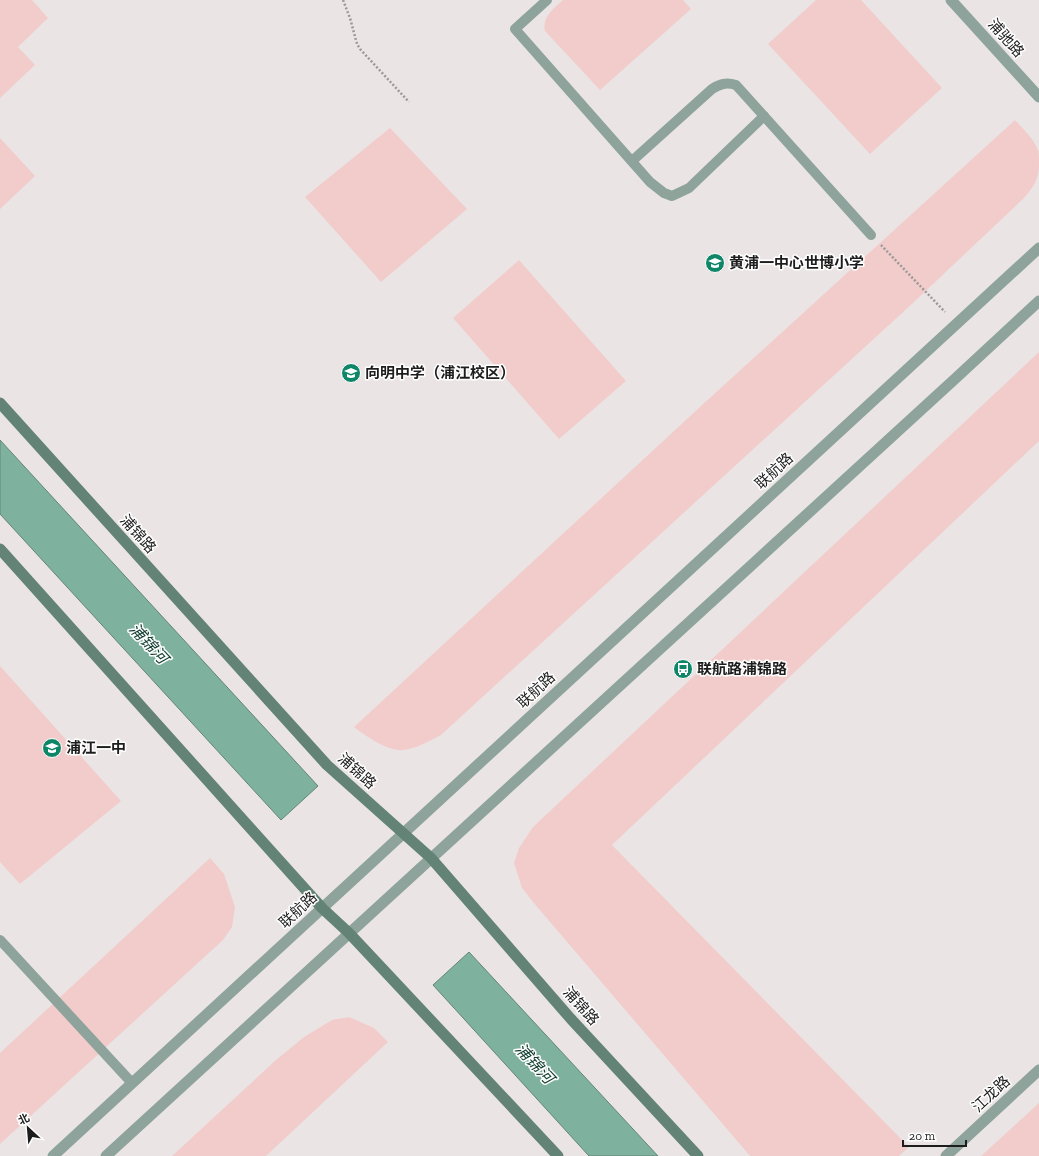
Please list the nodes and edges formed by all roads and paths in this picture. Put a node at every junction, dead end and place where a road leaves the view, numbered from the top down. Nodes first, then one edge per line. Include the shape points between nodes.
1 (343, 0) edge
2 (547, 0) edge
3 (950, 0) edge
4 (1039, 97) edge
5 (409, 102) dead end
6 (764, 116) junction
7 (632, 161) junction
8 (871, 234) joint
9 (1039, 248) edge
10 (1039, 301) edge
11 (956, 324) junction
12 (0, 403) edge
13 (0, 549) edge
14 (404, 833) junction
15 (431, 858) junction
16 (322, 908) junction
17 (349, 933) junction
18 (0, 940) edge
19 (1039, 1070) edge
20 (132, 1083) junction
21 (53, 1156) edge
22 (106, 1156) edge
23 (558, 1156) edge
24 (698, 1156) edge
25 (946, 1156) edge

1 - 5 path via 360,49
2 - 7 lane via 515,29
3 - 4 street, 浦驰路
6 - 7 lane via 736,85 720,84
6 - 7 lane via 689,188 672,196 657,188
6 - 8 lane
8 - 11 path
9 - 11 street, 联航路
10 - 15 street
11 - 14 street, 联航路
12 - 14 main road, 浦锦路 via 327,765
13 - 16 main road
14 - 15 main road, 浦锦路
14 - 16 street, 联航路
15 - 17 street
15 - 24 main road, 浦锦路 via 571,1019
16 - 17 main road
16 - 20 street, 联航路
17 - 22 street
17 - 23 main road
18 - 20 lane
19 - 25 street, 江龙路
20 - 21 street, 联航路

